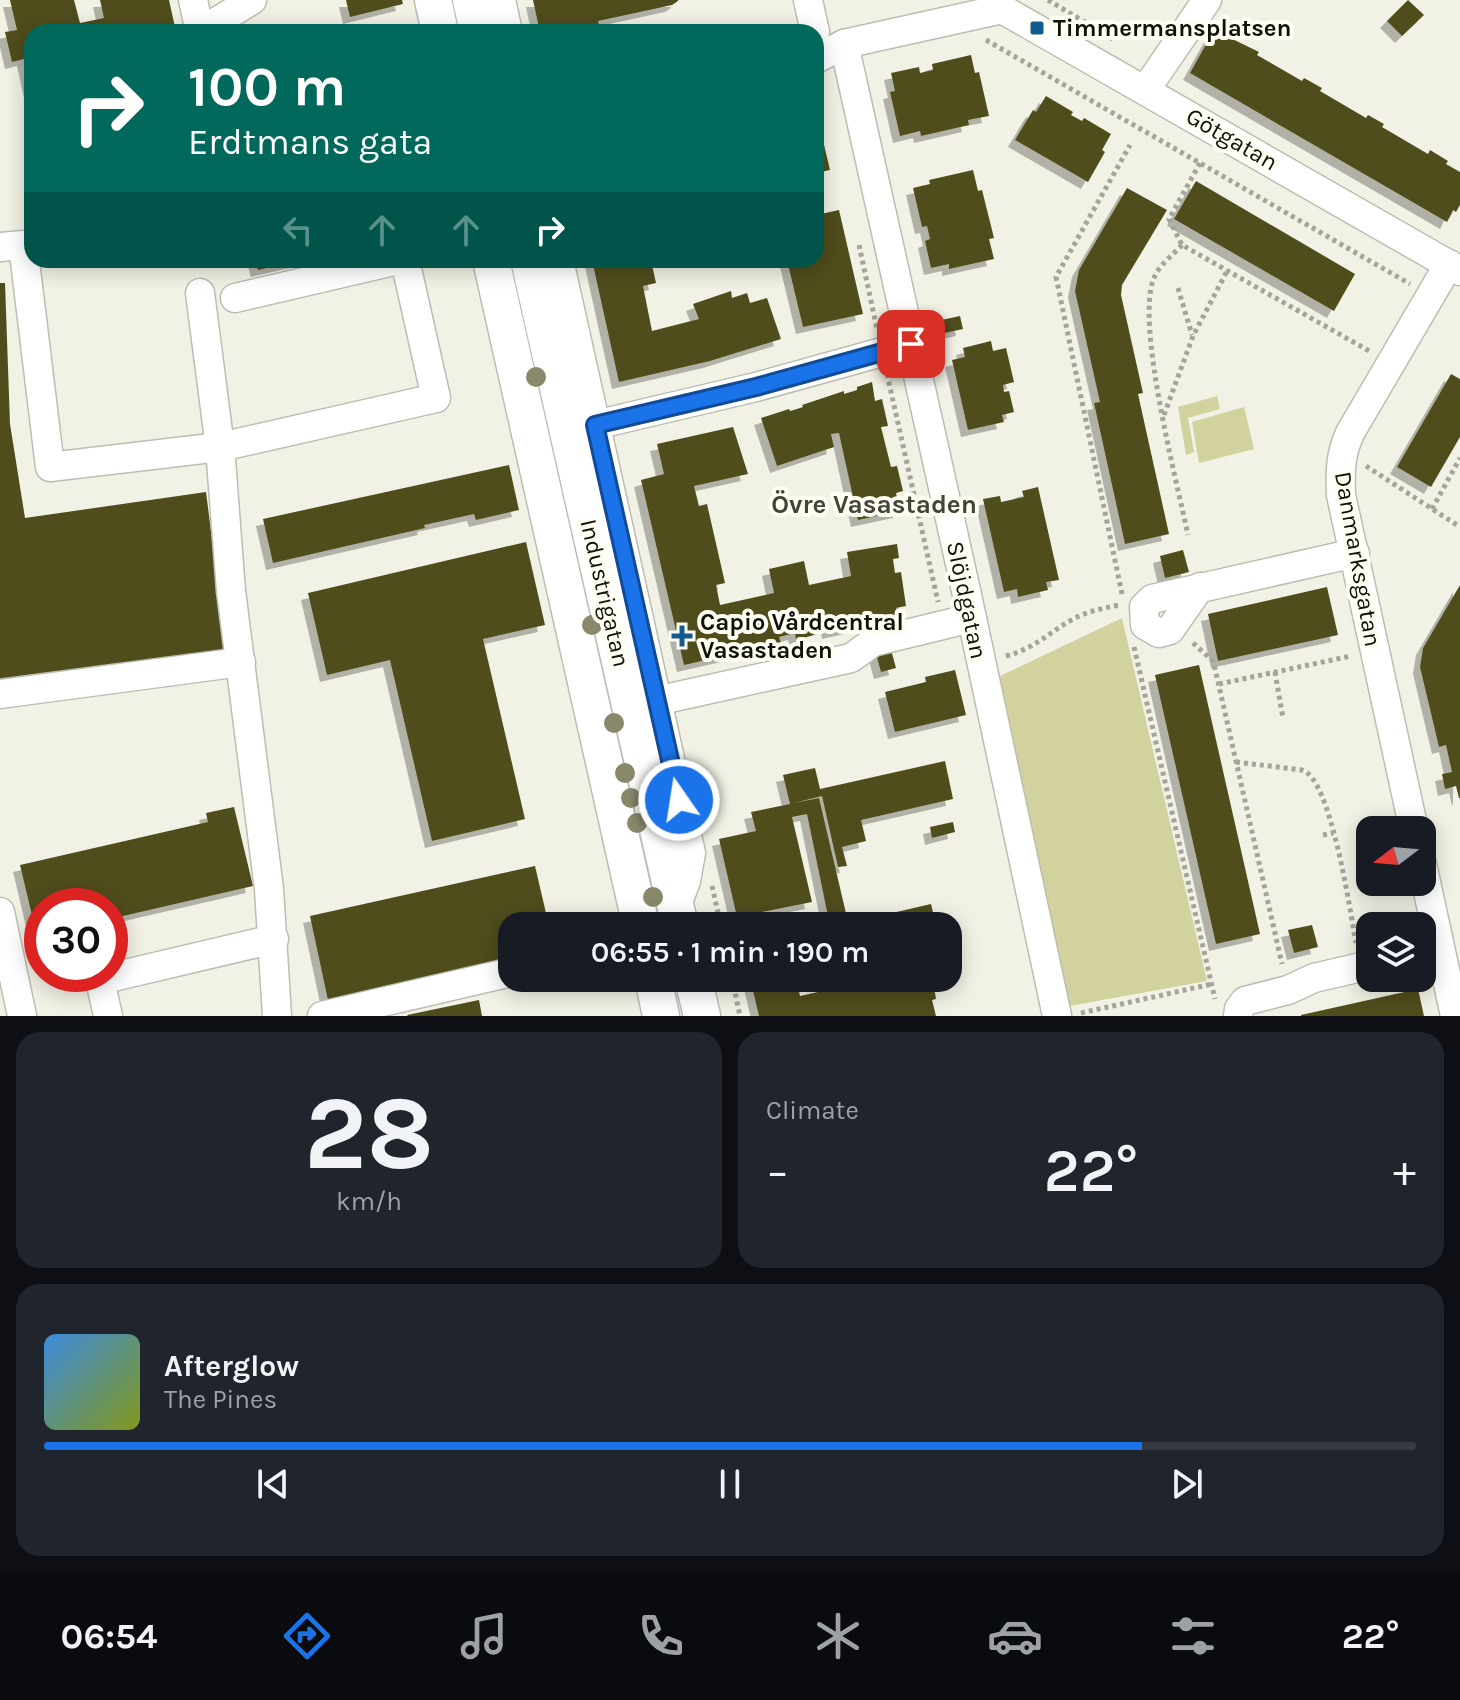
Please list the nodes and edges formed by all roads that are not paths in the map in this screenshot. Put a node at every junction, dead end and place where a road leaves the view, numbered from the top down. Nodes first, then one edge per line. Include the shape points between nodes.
1 (193, 0) edge
2 (252, 0) edge
3 (433, 0) edge
4 (471, 0) edge
5 (501, 0) edge
6 (808, 0) edge
7 (1207, 0) edge
8 (1001, 4) edge
9 (198, 24) edge
10 (213, 24) edge
11 (438, 24) edge
12 (476, 24) edge
13 (506, 24) edge
14 (815, 24) edge
15 (824, 45) edge
16 (824, 52) edge
17 (1146, 89) junction
18 (0, 247) edge
19 (24, 253) edge
20 (26, 268) edge
21 (364, 268) edge
22 (407, 268) edge
23 (493, 268) edge
24 (531, 268) edge
25 (561, 268) edge
26 (1454, 268) edge
27 (200, 293) dead end
28 (235, 298) dead end
29 (911, 344) junction
30 (595, 425) junction
31 (220, 447) junction
32 (1355, 553) junction
33 (1200, 587) dead end
34 (972, 618) junction
35 (241, 662) junction
36 (0, 694) edge
37 (656, 701) junction
38 (1411, 816) edge
39 (1429, 896) edge
40 (0, 912) edge
41 (638, 912) edge
42 (677, 912) edge
43 (679, 912) edge
44 (274, 939) junction
45 (1441, 954) edge
46 (1356, 968) edge
47 (498, 975) edge
48 (1288, 990) junction
49 (656, 992) edge
50 (696, 992) edge
51 (1227, 1012) edge
52 (22, 1016) edge
53 (106, 1016) edge
54 (277, 1016) edge
55 (322, 1016) edge
56 (661, 1016) edge
57 (702, 1016) edge
58 (1057, 1016) edge
59 (1275, 1016) edge
60 (1455, 1016) edge

1 - 9 street
2 - 10 street
3 - 11 main road
4 - 12 main road
5 - 13 street
6 - 14 street, Slöjdgatan
7 - 17 street
8 - 15 street via 973,15
8 - 17 street, Götgatan
16 - 29 street, Slöjdgatan
17 - 26 street, Götgatan
18 - 19 street via 23,245
20 - 31 street via 50,467
21 - 28 street
22 - 31 street via 436,398
23 - 41 main road, Industrigatan
24 - 42 main road, Industrigatan
25 - 30 street
26 - 32 street, Danmarksgatan via 1431,295 1342,450 1341,495
27 - 31 street
29 - 30 street
29 - 34 street, Slöjdgatan
30 - 37 street
31 - 35 street
32 - 33 street
32 - 38 street, Danmarksgatan
34 - 37 street via 873,642 851,658
34 - 58 street, Slöjdgatan
35 - 36 street
35 - 44 street
37 - 43 street via 691,853
39 - 45 street
40 - 52 street
44 - 53 street via 100,980
44 - 54 street
45 - 60 street
46 - 48 street
47 - 55 street
48 - 51 street via 1245,1001
48 - 59 street
49 - 56 main road
50 - 57 main road

